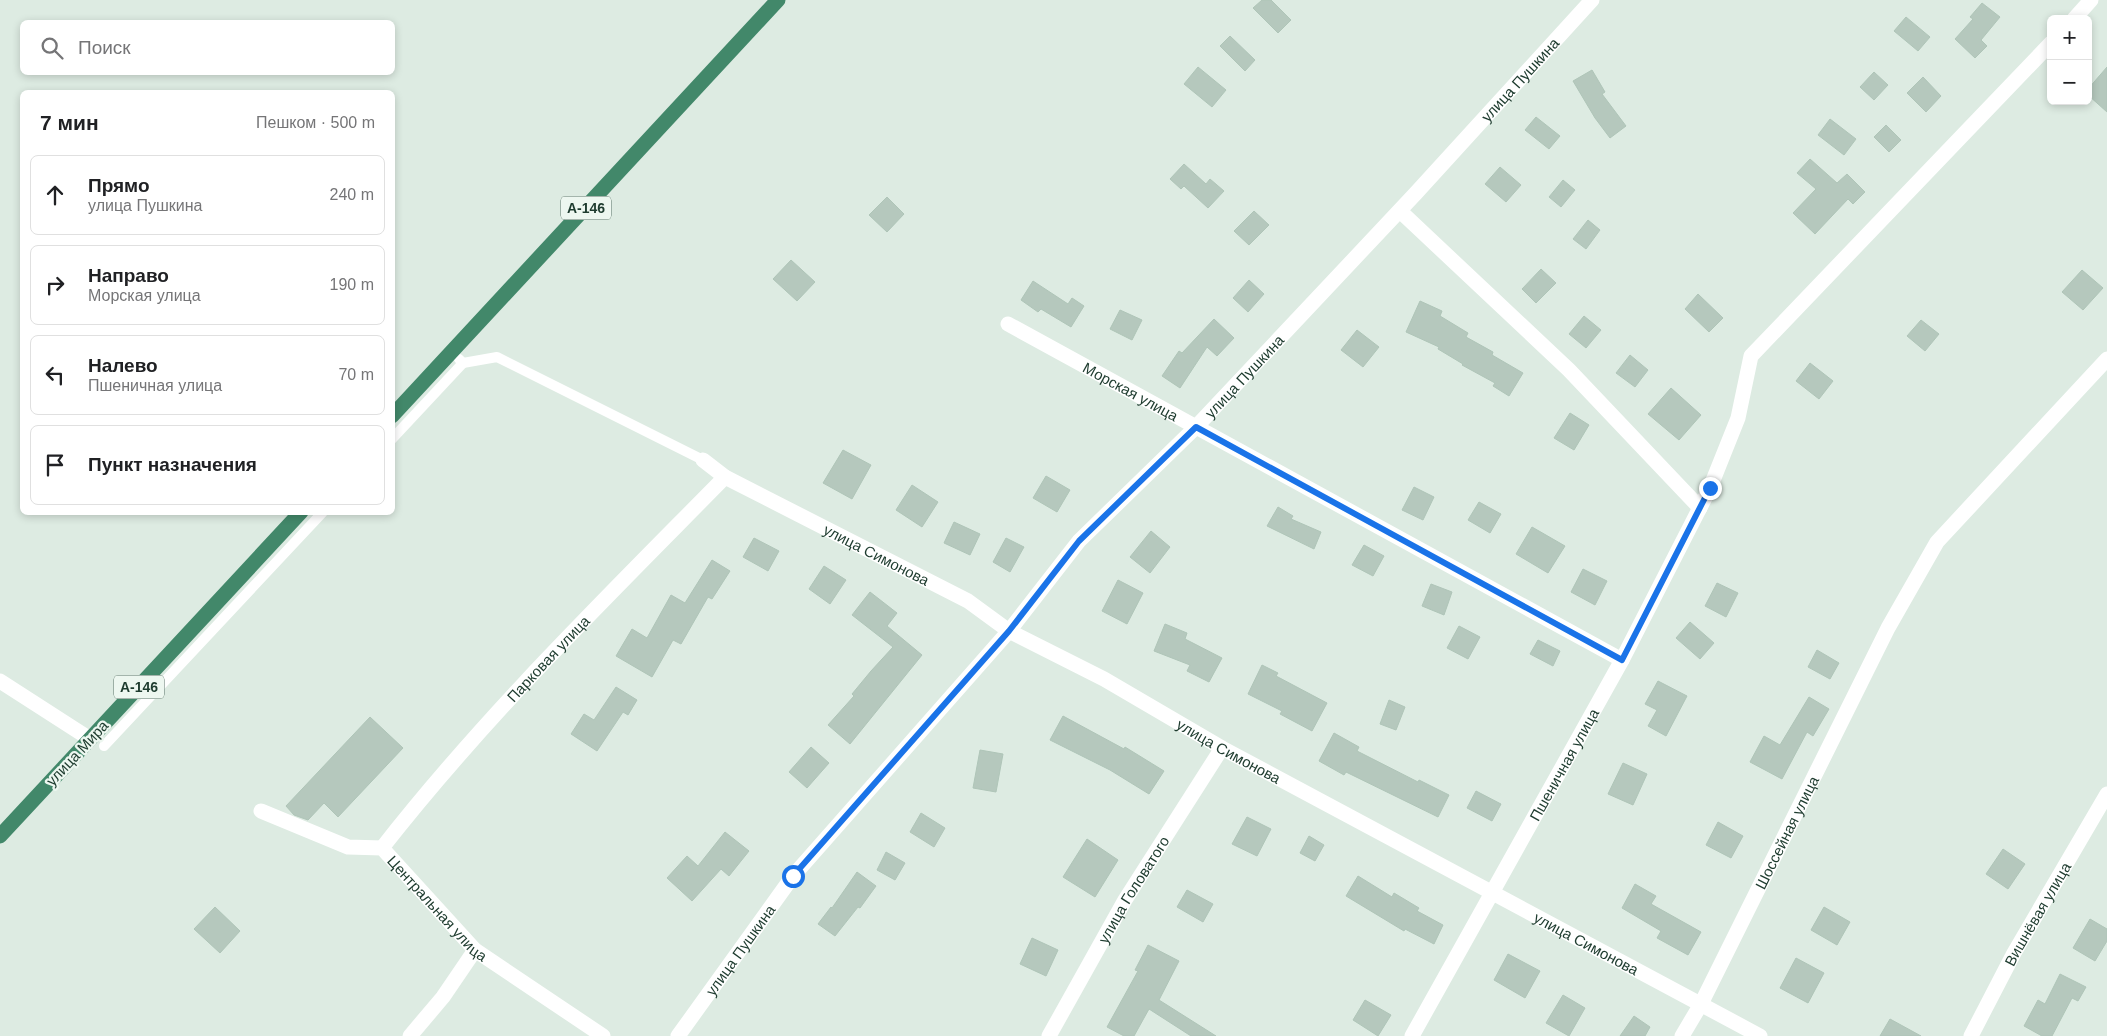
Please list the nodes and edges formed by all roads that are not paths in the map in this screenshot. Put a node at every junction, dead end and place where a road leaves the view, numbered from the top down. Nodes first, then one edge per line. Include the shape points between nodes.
1 (778, 0) edge
2 (1592, 0) edge
3 (2092, 0) edge
4 (2078, 15) edge
5 (2047, 47) edge
6 (1400, 211) junction
7 (1008, 324) dead end
8 (458, 357) junction
9 (2107, 360) edge
10 (395, 413) edge
11 (1196, 427) junction
12 (395, 434) edge
13 (703, 460) joint
14 (724, 477) junction
15 (1700, 508) junction
16 (298, 515) edge
17 (320, 515) edge
18 (1009, 631) junction
19 (1622, 660) junction
20 (0, 681) edge
21 (97, 743) junction
22 (1222, 748) junction
23 (2107, 794) edge
24 (261, 811) dead end
25 (0, 836) edge
26 (382, 848) junction
27 (1493, 894) junction
28 (475, 950) junction
29 (1701, 1004) junction
30 (410, 1036) edge
31 (603, 1036) edge
32 (678, 1036) edge
33 (1049, 1036) edge
34 (1412, 1036) edge
35 (1682, 1036) edge
36 (1760, 1036) edge
37 (1971, 1036) edge

1 - 8 highway, А-146
2 - 6 street, улица Пушкина
3 - 4 street
5 - 15 street, Пшеничная улица via 1751,356 1738,418
6 - 11 street, улица Пушкина
6 - 15 street via 1569,370
7 - 11 street, Морская улица
8 - 10 highway, А-146
8 - 12 lane
8 - 13 lane via 497,357
9 - 29 street, Шоссейная улица via 1937,542 1888,628
11 - 18 street, улица Пушкина via 1079,541
11 - 19 street, Морская улица
13 - 14 street, улица Симонова
14 - 18 street, улица Симонова via 968,601
14 - 26 street, Парковая улица via 536,669 427,790
15 - 19 street, Пшеничная улица
16 - 21 highway, улица Мира / А-146
17 - 21 lane
18 - 22 street, улица Симонова via 1104,679
18 - 32 street, улица Пушкина via 793,876
19 - 27 street, Пшеничная улица
20 - 21 street
21 - 25 highway, улица Мира / А-146
22 - 27 street, улица Симонова
22 - 33 street, улица Головатого via 1125,900
23 - 37 street, Вишнёвая улица via 2014,954
24 - 26 street, Центральная улица via 348,847
26 - 28 street, Центральная улица
27 - 29 street, улица Симонова
27 - 34 street, Пшеничная улица
28 - 30 street via 444,997
28 - 31 street, Центральная улица
29 - 35 street, Шоссейная улица
29 - 36 street, улица Симонова

